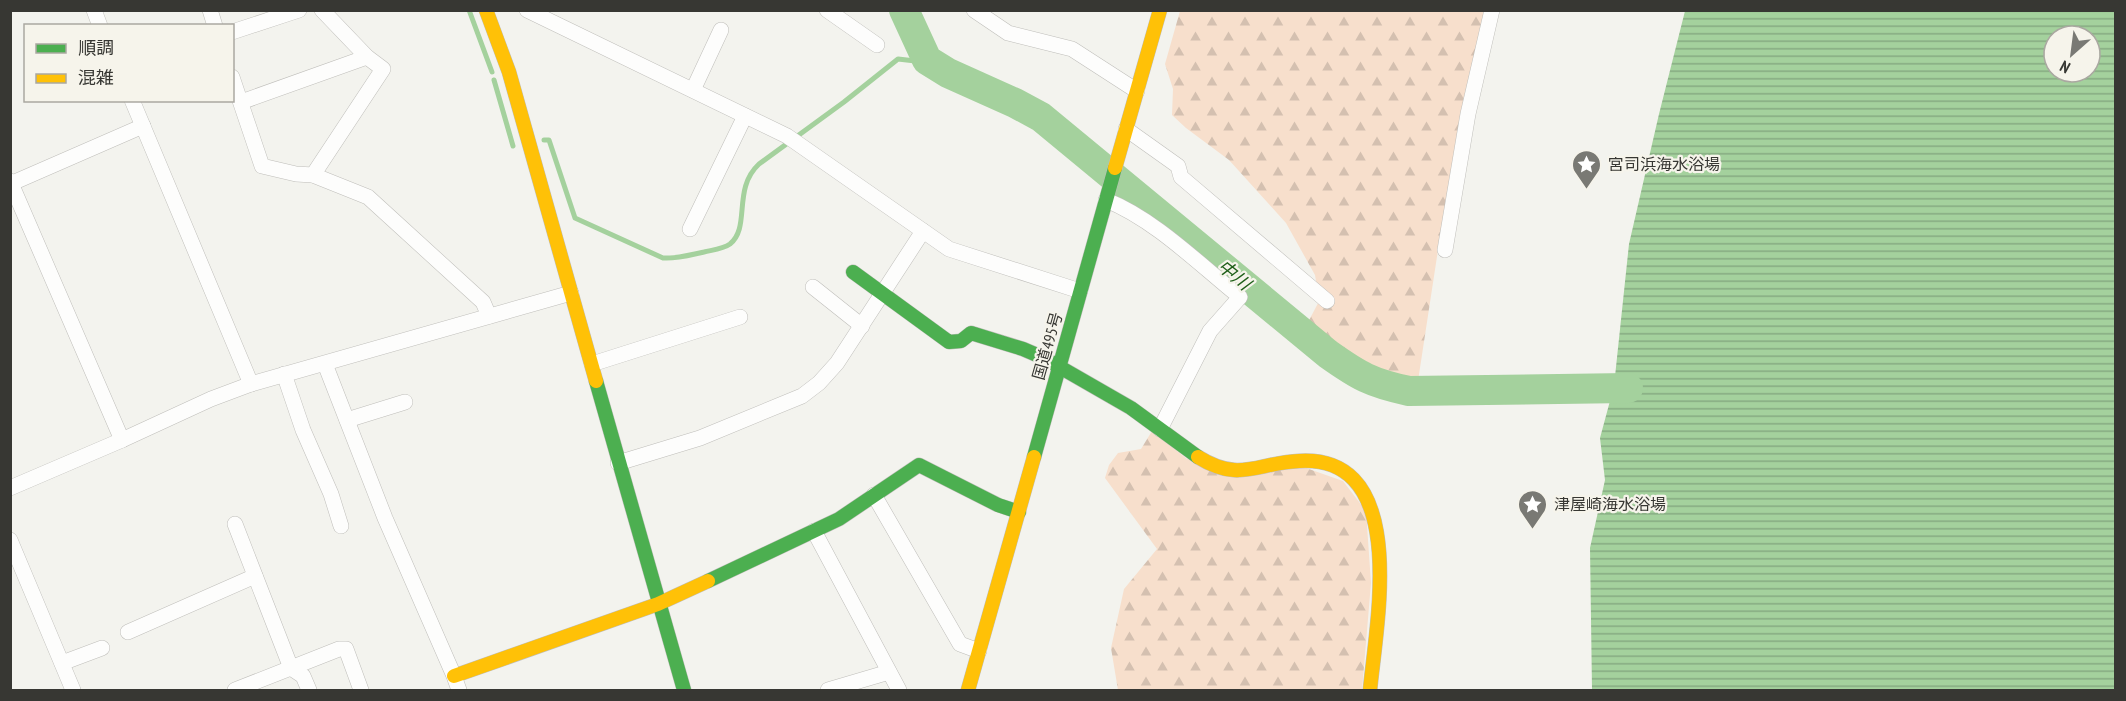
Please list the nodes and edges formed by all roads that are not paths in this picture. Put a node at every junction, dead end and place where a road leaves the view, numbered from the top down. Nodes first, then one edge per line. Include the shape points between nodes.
1 (299, 10) edge
2 (322, 10) edge
3 (486, 10) edge
4 (527, 10) edge
5 (827, 10) edge
6 (974, 10) edge
7 (1160, 10) edge
8 (1492, 10) edge
9 (721, 30) dead end
10 (234, 31) edge
11 (877, 45) dead end
12 (367, 57) junction
13 (234, 83) edge
14 (693, 90) junction
15 (1137, 91) junction
16 (133, 102) edge
17 (241, 102) junction
18 (745, 116) junction
19 (143, 126) junction
20 (1126, 129) junction
21 (313, 175) junction
22 (11, 183) edge
23 (1106, 200) junction
24 (690, 229) dead end
25 (923, 231) junction
26 (1445, 249) dead end
27 (853, 272) dead end
28 (813, 287) dead end
29 (1080, 291) junction
30 (572, 293) junction
31 (882, 294) junction
32 (1327, 301) dead end
33 (489, 316) junction
34 (740, 317) dead end
35 (862, 326) junction
36 (325, 364) junction
37 (592, 364) junction
38 (1058, 367) junction
39 (284, 374) junction
40 (251, 384) junction
41 (405, 402) dead end
42 (347, 420) junction
43 (1161, 429) junction
44 (122, 440) junction
45 (618, 464) junction
46 (10, 488) edge
47 (874, 495) junction
48 (1019, 512) junction
49 (235, 524) dead end
50 (341, 526) dead end
51 (813, 531) junction
52 (10, 540) edge
53 (255, 576) junction
54 (658, 604) junction
55 (128, 632) dead end
56 (102, 648) dead end
57 (979, 651) junction
58 (62, 663) junction
59 (291, 668) junction
60 (889, 672) junction
61 (456, 683) edge
62 (73, 690) edge
63 (235, 690) edge
64 (309, 690) edge
65 (361, 690) edge
66 (684, 690) edge
67 (828, 690) edge
68 (899, 690) edge
69 (969, 690) edge
70 (1370, 690) edge

1 - 10 street
2 - 12 street
3 - 30 main road via 509,72
4 - 14 street
5 - 11 street
6 - 15 street via 1008,33 1072,49
7 - 15 main road, 国道495号
8 - 26 street via 1468,114
9 - 14 street
12 - 17 street
12 - 21 street via 383,69
13 - 17 street
14 - 18 street
15 - 20 main road, 国道495号
16 - 19 street
17 - 21 street via 262,166
18 - 24 street
18 - 25 street via 790,138
19 - 22 street
19 - 40 street
20 - 23 main road, 国道495号
20 - 32 street via 1178,166 1181,177
21 - 33 street via 368,197 483,302
22 - 44 street
23 - 29 main road, 国道495号
23 - 43 street via 1145,220 1240,297 1210,331
25 - 29 street via 949,249
25 - 31 street
27 - 31 main road
28 - 35 street
29 - 38 main road, 国道495号
30 - 33 street
30 - 37 main road
31 - 35 street
31 - 38 main road via 949,342 961,341 971,333 1040,356
33 - 36 street
34 - 37 street
35 - 45 street via 837,363 802,396 700,438
36 - 39 street
36 - 42 street
37 - 45 main road
38 - 43 main road
38 - 48 main road, 国道495号
39 - 40 street
39 - 50 street
40 - 44 street
41 - 42 street
42 - 61 street
43 - 70 main road via 1218,468 1248,470 1312,460 1337,468 1359,484 1370,502 1379,538
44 - 46 street
45 - 54 main road
47 - 48 main road via 919,465
47 - 51 main road
47 - 57 street via 960,644
48 - 57 main road, 国道495号
49 - 53 street
51 - 54 main road
51 - 60 street
52 - 58 street
53 - 55 street
53 - 59 street
54 - 61 main road
54 - 66 main road
56 - 58 street
57 - 69 main road, 国道495号
58 - 62 street
59 - 63 street
59 - 64 street via 303,676
59 - 65 street via 346,649
60 - 67 street
60 - 68 street

